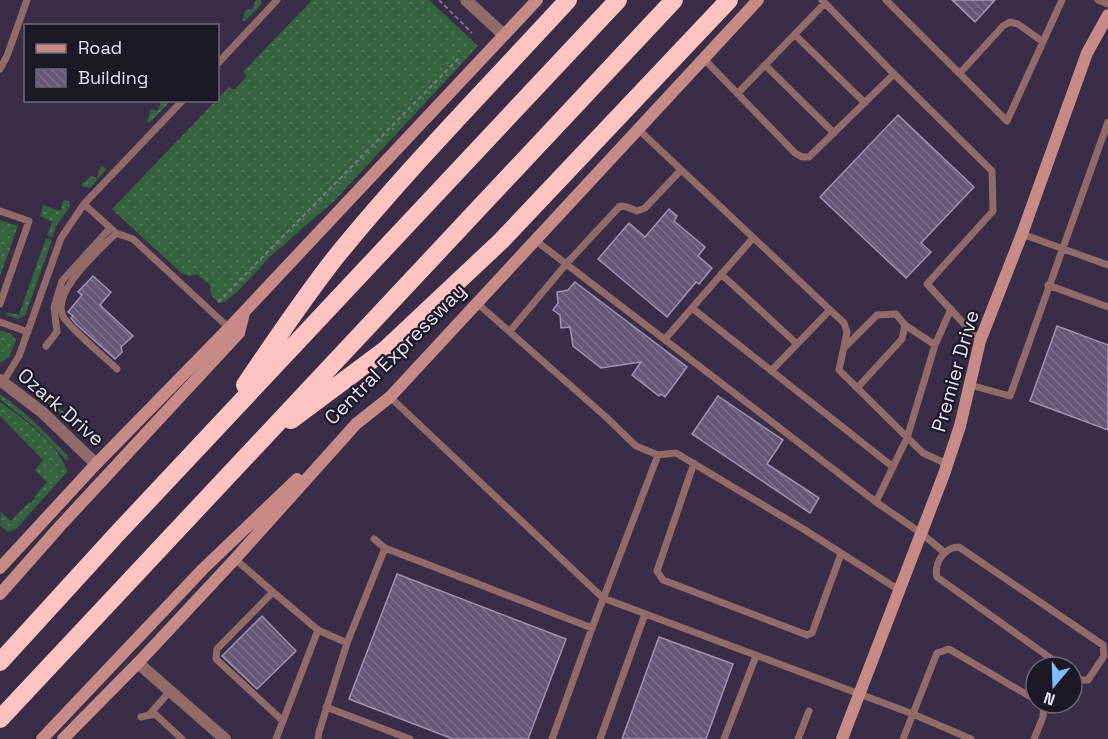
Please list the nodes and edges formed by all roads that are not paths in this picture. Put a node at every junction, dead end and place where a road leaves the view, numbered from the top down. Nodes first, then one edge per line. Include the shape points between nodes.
1 (27, 0) edge
2 (277, 0) edge
3 (466, 0) edge
4 (537, 0) edge
5 (568, 0) edge
6 (618, 0) edge
7 (674, 0) edge
8 (729, 0) edge
9 (758, 0) edge
10 (886, 0) edge
11 (1062, 0) edge
12 (1098, 0) edge
13 (824, 2) edge
14 (1108, 4) edge
15 (1108, 15) edge
16 (504, 35) junction
17 (795, 35) junction
18 (1043, 42) junction
19 (704, 59) junction
20 (219, 62) edge
21 (765, 65) junction
22 (0, 69) edge
23 (894, 74) junction
24 (960, 74) junction
25 (738, 93) junction
26 (181, 102) edge
27 (865, 103) junction
28 (1108, 122) edge
29 (639, 130) junction
30 (834, 133) junction
31 (681, 170) junction
32 (84, 204) junction
33 (0, 211) edge
34 (110, 228) junction
35 (116, 233) junction
36 (1022, 234) junction
37 (753, 238) junction
38 (535, 240) junction
39 (1061, 248) junction
40 (567, 263) junction
41 (1108, 266) edge
42 (721, 274) junction
43 (1048, 285) junction
44 (477, 303) junction
45 (0, 304) edge
46 (1108, 307) edge
47 (692, 308) junction
48 (951, 309) junction
49 (831, 310) junction
50 (244, 312) junction
51 (0, 322) edge
52 (905, 325) junction
53 (229, 328) junction
54 (510, 331) junction
55 (28, 332) junction
56 (665, 339) junction
57 (980, 341) junction
58 (797, 344) junction
59 (935, 345) junction
60 (46, 346) dead end
61 (843, 349) junction
62 (117, 369) dead end
63 (771, 371) junction
64 (2, 381) edge
65 (970, 385) junction
66 (858, 387) junction
67 (390, 397) junction
68 (356, 424) junction
69 (216, 429) junction
70 (907, 438) junction
71 (254, 448) junction
72 (658, 455) junction
73 (694, 463) junction
74 (96, 464) junction
75 (947, 464) junction
76 (893, 467) junction
77 (876, 502) junction
78 (921, 533) junction
79 (374, 539) dead end
80 (385, 548) junction
81 (944, 552) junction
82 (841, 554) junction
83 (235, 559) junction
84 (0, 568) edge
85 (899, 590) junction
86 (273, 592) junction
87 (0, 594) edge
88 (603, 598) junction
89 (645, 615) junction
90 (592, 628) junction
91 (318, 630) junction
92 (347, 643) junction
93 (1045, 655) edge
94 (756, 656) junction
95 (0, 662) edge
96 (138, 663) junction
97 (1084, 680) edge
98 (170, 691) junction
99 (1024, 693) edge
100 (859, 694) junction
101 (326, 707) junction
102 (809, 711) dead end
103 (913, 714) junction
104 (149, 715) junction
105 (1043, 715) edge
106 (141, 717) dead end
107 (0, 719) edge
108 (283, 722) junction
109 (42, 739) edge
110 (63, 739) edge
111 (182, 739) edge
112 (225, 739) edge
113 (276, 739) edge
114 (318, 739) edge
115 (411, 739) edge
116 (552, 739) edge
117 (600, 739) edge
118 (724, 739) edge
119 (798, 739) edge
120 (842, 739) edge
121 (903, 739) edge
122 (971, 739) edge
123 (1034, 739) edge

1 - 22 lane
2 - 20 lane
3 - 16 street
4 - 16 main road
5 - 69 highway via 336,258 283,328
6 - 69 highway
7 - 71 highway, Central Expressway
8 - 71 highway via 509,232 385,350
9 - 19 main road, Central Expressway
10 - 24 lane
11 - 18 lane
12 - 14 lane
13 - 17 lane
13 - 23 lane
15 - 36 main road, Premier Drive via 1087,53
16 - 50 main road
17 - 21 lane
17 - 27 lane
18 - 24 lane via 1010,22
18 - 24 lane via 1007,121
19 - 25 lane
19 - 29 main road, Central Expressway
21 - 25 lane
21 - 30 lane
23 - 27 lane
23 - 48 lane via 992,171 993,211 927,284
25 - 30 lane via 802,156 809,157
26 - 32 lane
27 - 30 lane
28 - 39 lane
29 - 31 lane
29 - 38 main road, Central Expressway
31 - 37 lane
31 - 40 lane via 645,208 637,211 620,206
32 - 34 lane
32 - 55 lane via 61,238
33 - 45 lane via 29,221
34 - 35 lane
34 - 60 lane via 64,278 54,307 57,332
35 - 53 lane via 133,239
35 - 62 lane via 70,281 61,307 66,320
36 - 39 lane
36 - 57 main road, Premier Drive
37 - 42 lane
37 - 49 lane
38 - 40 lane
38 - 44 main road, Central Expressway
39 - 41 lane
39 - 43 lane
40 - 54 lane
40 - 56 lane
42 - 47 lane
42 - 58 lane
43 - 46 lane
43 - 65 lane via 1010,396
44 - 54 lane
44 - 67 main road, Central Expressway
47 - 56 lane
47 - 63 lane
48 - 57 lane
48 - 59 lane
49 - 58 lane
49 - 61 lane via 847,332
50 - 53 main road
50 - 87 main road via 239,333
51 - 55 lane
52 - 59 lane
52 - 61 lane via 896,314 877,315
52 - 66 lane via 902,339
53 - 74 main road
54 - 72 lane via 636,446
55 - 64 lane via 19,356
56 - 77 lane
57 - 65 main road, Premier Drive
58 - 63 lane
59 - 70 lane
61 - 66 lane via 840,370
63 - 76 lane
64 - 74 street, Ozark Drive via 42,412
65 - 75 main road, Premier Drive
66 - 70 lane
67 - 68 main road, Central Expressway
67 - 88 lane
68 - 83 main road, Central Expressway
68 - 109 main road via 203,569
69 - 95 highway
70 - 75 lane via 923,453
70 - 76 lane
71 - 107 highway, Central Expressway
72 - 73 lane via 676,453
72 - 88 lane
73 - 82 lane
73 - 82 lane via 657,571 663,580 807,635 812,633
74 - 84 main road
75 - 78 main road, Premier Drive
76 - 77 lane
77 - 78 lane
78 - 81 lane
78 - 85 main road, Premier Drive
79 - 80 lane
80 - 90 lane
80 - 92 lane
81 - 93 lane via 937,577
81 - 97 lane via 959,547 1103,645 1104,656 1088,680
82 - 85 lane
83 - 86 lane
83 - 96 main road, Central Expressway
85 - 100 main road, Premier Drive
86 - 91 lane
86 - 108 lane via 217,649 216,659
88 - 89 lane
88 - 90 lane
89 - 94 lane
89 - 117 lane
90 - 116 lane
91 - 92 lane
91 - 108 lane
92 - 101 lane
94 - 100 lane
94 - 118 lane
96 - 98 street
96 - 110 main road, Central Expressway
98 - 104 lane
98 - 112 street
99 - 103 lane via 950,649 937,652
100 - 103 lane
100 - 120 main road, Premier Drive
101 - 114 lane
101 - 115 lane
102 - 119 lane
103 - 121 lane
103 - 122 lane
104 - 106 lane
104 - 111 lane via 155,714
105 - 123 lane
108 - 113 lane

